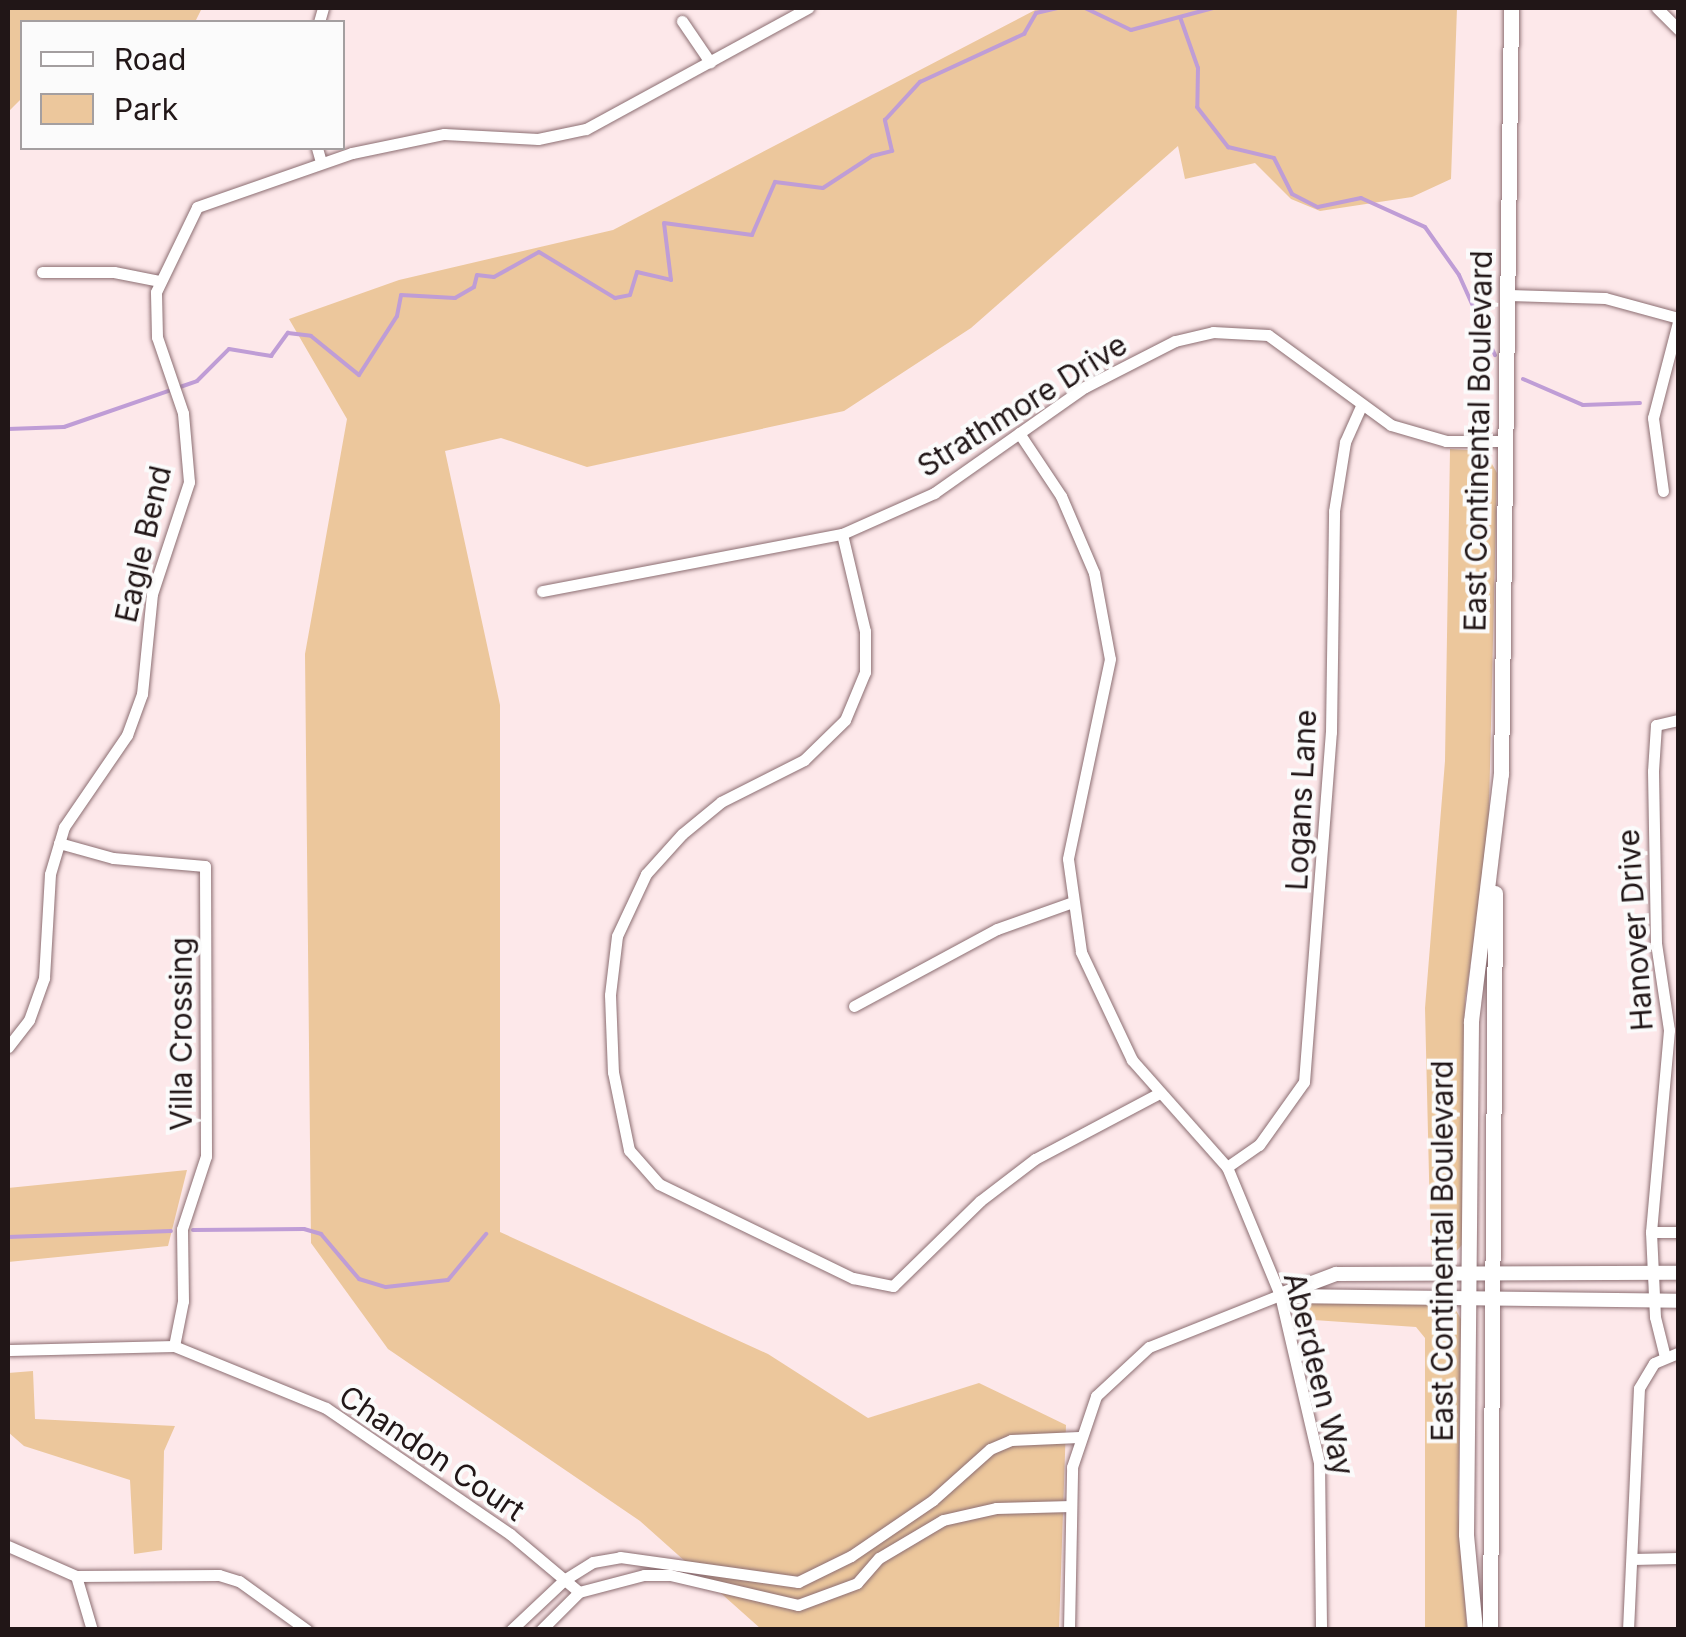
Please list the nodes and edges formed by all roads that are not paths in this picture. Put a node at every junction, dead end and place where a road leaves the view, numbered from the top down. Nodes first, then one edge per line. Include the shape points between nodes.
1 (808, 8) edge
2 (1512, 8) edge
3 (1656, 8) edge
4 (682, 20) dead end
5 (1678, 29) edge
6 (710, 62) junction
7 (318, 150) edge
8 (321, 162) junction
9 (42, 272) dead end
10 (160, 281) junction
11 (1509, 295) junction
12 (1678, 320) edge
13 (1360, 408) junction
14 (1019, 433) junction
15 (1506, 442) junction
16 (1663, 491) dead end
17 (842, 534) junction
18 (542, 590) dead end
19 (1678, 720) edge
20 (59, 843) junction
21 (1493, 874) junction
22 (1070, 903) junction
23 (854, 1006) dead end
24 (1674, 1030) edge
25 (8, 1047) edge
26 (1158, 1094) junction
27 (1227, 1167) junction
28 (1650, 1232) junction
29 (1678, 1232) edge
30 (1470, 1270) junction
31 (1496, 1270) junction
32 (1652, 1274) junction
33 (1678, 1274) edge
34 (1280, 1295) junction
35 (1653, 1300) junction
36 (1678, 1300) edge
37 (1470, 1302) junction
38 (1496, 1302) junction
39 (174, 1346) junction
40 (10, 1350) dead end
41 (1678, 1354) edge
42 (1665, 1357) junction
43 (1080, 1437) junction
44 (1071, 1506) junction
45 (8, 1546) edge
46 (1678, 1558) edge
47 (1632, 1559) junction
48 (76, 1576) junction
49 (564, 1580) junction
50 (580, 1592) junction
51 (287, 1624) edge
52 (92, 1630) edge
53 (308, 1630) edge
54 (511, 1630) edge
55 (541, 1630) edge
56 (1069, 1630) edge
57 (1321, 1630) edge
58 (1475, 1630) edge
59 (1490, 1630) edge
60 (1628, 1630) edge

1 - 6 street, Eagle Bend
2 - 11 main road, East Continental Boulevard
3 - 5 street
4 - 6 street
6 - 8 street, Eagle Bend via 586,129 538,139 444,134
7 - 8 street
8 - 10 street, Eagle Bend via 197,207
9 - 10 street via 114,272
10 - 20 street, Eagle Bend via 157,338 183,413 189,482 152,594 142,694 127,736
11 - 12 street via 1605,298
11 - 15 main road, East Continental Boulevard
12 - 16 street via 1653,418 1653,458
13 - 14 street, Strathmore Drive via 1268,335 1213,332 1174,341 1085,387
13 - 15 street, Strathmore Drive via 1446,441
13 - 27 street, Logans Lane via 1345,442 1334,512 1331,732 1304,1082 1260,1144
14 - 17 street, Strathmore Drive via 934,493
14 - 22 street, Aberdeen Way via 1061,496 1089,560 1110,659 1068,859
15 - 21 main road, East Continental Boulevard
17 - 18 street, Strathmore Drive
17 - 26 street via 865,632 865,672 845,720 804,760 722,802 682,834 646,874 618,936 610,996 613,1072 629,1150 659,1184 853,1278 893,1286 980,1200 1035,1158
19 - 24 street, Hanover Drive via 1656,724 1653,771 1656,943
20 - 25 street, Eagle Bend via 50,874 44,978 29,1020
20 - 39 street, Villa Crossing via 113,858 205,866 206,1156 182,1229 183,1301
21 - 30 main road, East Continental Boulevard via 1471,1021
21 - 31 main road, East Continental Boulevard
22 - 23 street via 998,929
22 - 26 street, Aberdeen Way via 1094,991
24 - 28 street, Hanover Drive
26 - 27 street, Aberdeen Way
27 - 34 street, Aberdeen Way
28 - 29 street
28 - 32 street, Hanover Drive
30 - 31 street
30 - 34 street via 1336,1274
30 - 37 main road, East Continental Boulevard
31 - 32 street
31 - 38 main road, East Continental Boulevard
32 - 33 street
32 - 35 street, Hanover Drive
34 - 37 street
34 - 43 street via 1150,1347 1107,1378
34 - 57 street, Aberdeen Way via 1319,1462
35 - 36 street
35 - 38 street
35 - 42 street, Hanover Drive
37 - 38 street
37 - 58 main road, East Continental Boulevard via 1466,1534
38 - 59 main road, East Continental Boulevard
39 - 40 street, Chandon Court
39 - 49 street, Chandon Court via 349,1420
41 - 42 street
42 - 47 street via 1645,1372 1638,1388
43 - 44 street
43 - 49 street via 1011,1440 990,1448 933,1500 851,1556 798,1582 727,1575 665,1558 620,1557 593,1562
44 - 50 street via 996,1508 943,1520 879,1558 857,1583 798,1606 670,1575
44 - 56 street
45 - 48 street
46 - 47 street
47 - 60 street
48 - 51 street via 219,1575 238,1581
48 - 52 street
49 - 50 street, Chandon Court
49 - 54 street
50 - 55 street
51 - 53 street

